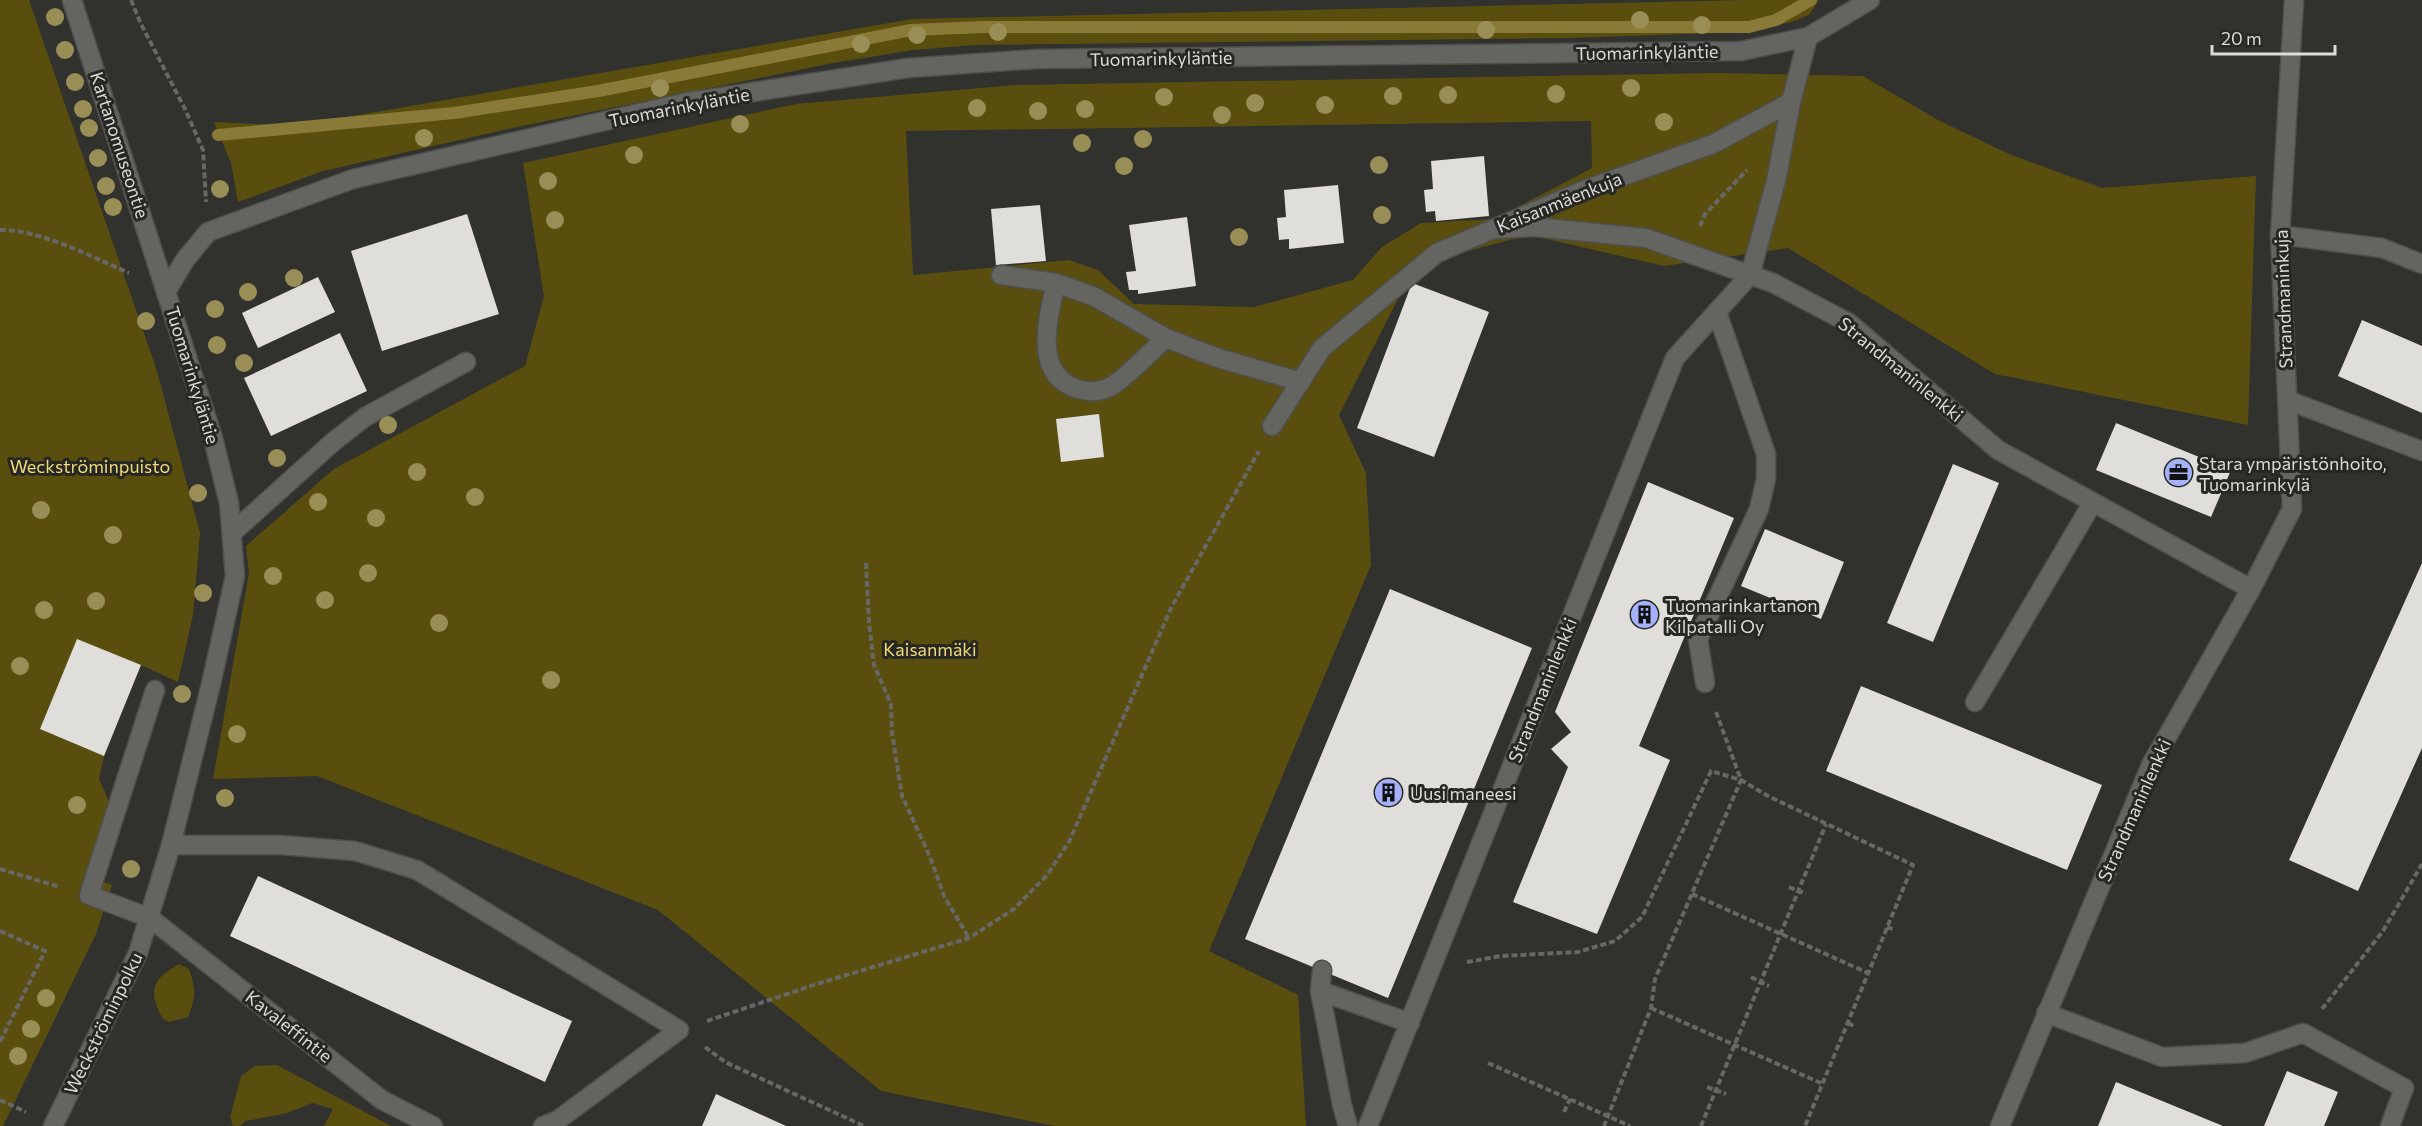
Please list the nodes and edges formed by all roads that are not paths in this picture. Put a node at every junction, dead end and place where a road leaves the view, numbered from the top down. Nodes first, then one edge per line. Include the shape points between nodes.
1 (72, 0) edge
2 (1870, 0) edge
3 (2294, 0) edge
4 (1845, 7) edge
5 (1808, 37) junction
6 (1791, 102) junction
7 (1493, 229) junction
8 (2280, 235) junction
9 (2422, 264) edge
10 (1001, 275) dead end
11 (1750, 275) junction
12 (1056, 284) junction
13 (167, 290) junction
14 (1717, 312) junction
15 (1166, 338) junction
16 (466, 362) dead end
17 (1301, 382) junction
18 (2287, 400) junction
19 (1272, 426) road end
20 (2422, 451) edge
21 (2093, 502) junction
22 (232, 533) junction
23 (2251, 589) junction
24 (1705, 683) road end
25 (155, 690) dead end
26 (1975, 702) dead end
27 (171, 845) junction
28 (150, 918) junction
29 (1322, 970) dead end
30 (1320, 991) junction
31 (2046, 1013) junction
32 (1410, 1023) junction
33 (53, 1126) edge
34 (433, 1126) edge
35 (543, 1126) edge
36 (1348, 1126) edge
37 (1368, 1126) edge
38 (2000, 1126) edge
39 (2390, 1126) edge

1 - 13 street, Kartanomuseontie
2 - 4 street, Tuomarinkyläntie
3 - 8 street, Strandmaninkuja
4 - 5 street, Tuomarinkyläntie
5 - 6 street
5 - 13 street, Tuomarinkyläntie via 1742,51 1037,59 908,68 683,103 353,179 208,232
6 - 7 street, Kaisanmäenkuja via 1713,144 1584,190
6 - 11 street via 1776,181
7 - 11 street via 1535,227 1646,238
7 - 17 street, Kaisanmäenkuja via 1437,253 1322,348
8 - 9 street via 2382,248
8 - 18 street, Strandmaninkuja
10 - 12 street
11 - 14 street, Strandmaninlenkki
11 - 21 street, Strandmaninlenkki via 1849,322 1998,450
12 - 15 street via 1095,297
12 - 15 street via 1047,321 1047,352 1054,374 1070,387 1089,392 1110,387
13 - 22 street, Tuomarinkyläntie via 213,438
14 - 24 street via 1766,454 1766,478 1760,508 1698,639
14 - 32 street, Strandmaninlenkki via 1675,358
15 - 17 street
16 - 22 street via 365,417
17 - 19 street, Kaisanmäenkuja
18 - 20 street
18 - 23 street, Strandmaninkuja via 2292,509
21 - 23 street, Strandmaninlenkki
21 - 26 street
22 - 27 street, Tuomarinkyläntie via 235,576
23 - 31 street, Strandmaninlenkki via 2151,765
25 - 28 street, Kavaleffintie via 89,895
27 - 28 street, Tuomarinkyläntie
27 - 35 street via 280,845 355,851 417,870 679,1030 558,1120
28 - 33 street, Weckströminpolku via 138,953
28 - 34 street, Kavaleffintie via 382,1100
29 - 30 street
30 - 32 street
30 - 36 street
31 - 38 street, Strandmaninlenkki
31 - 39 street via 2162,1057 2245,1053 2303,1033 2404,1088
32 - 37 street, Strandmaninlenkki

